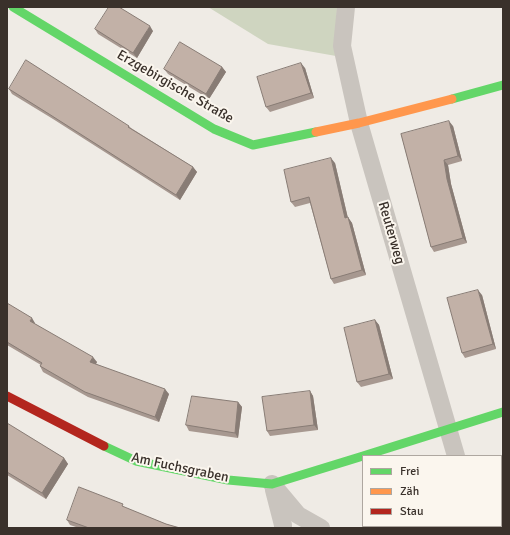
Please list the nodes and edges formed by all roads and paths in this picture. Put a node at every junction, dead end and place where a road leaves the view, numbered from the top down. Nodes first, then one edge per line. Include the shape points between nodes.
1 (13, 7) edge
2 (346, 7) edge
3 (503, 85) edge
4 (359, 123) junction
5 (7, 396) edge
6 (503, 412) edge
7 (449, 430) junction
8 (366, 455) edge
9 (456, 455) edge
10 (362, 456) edge
11 (272, 484) junction
12 (282, 528) edge
13 (321, 528) edge

1 - 4 street, Erzgebirgische Straße via 214,129 253,145
2 - 4 street, Reuterweg via 342,46
3 - 4 street, Erzgebirgische Straße
4 - 7 street, Reuterweg
5 - 11 street, Am Fuchsgraben via 136,461 228,480
6 - 7 street, Am Fuchsgraben
7 - 8 street, Am Fuchsgraben
7 - 9 street, Reuterweg
10 - 11 street, Am Fuchsgraben
11 - 12 street
11 - 13 street via 298,516

